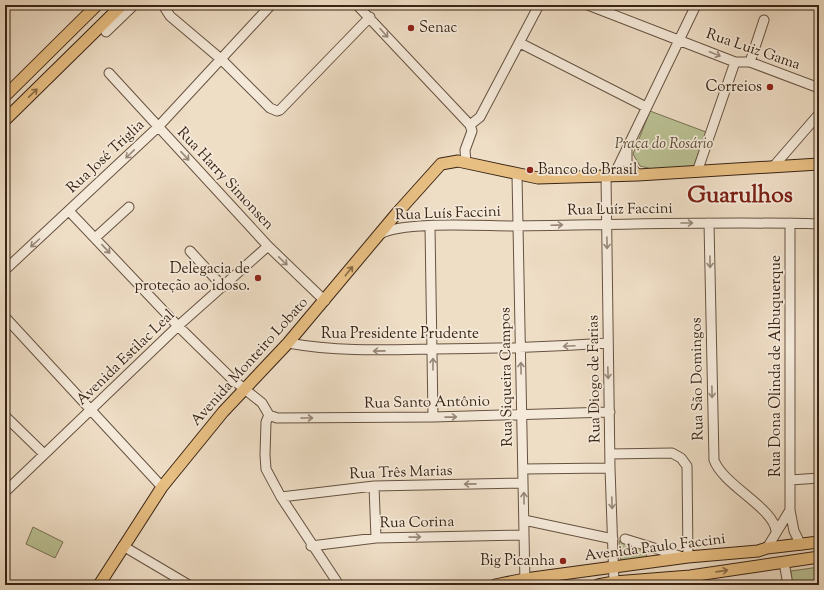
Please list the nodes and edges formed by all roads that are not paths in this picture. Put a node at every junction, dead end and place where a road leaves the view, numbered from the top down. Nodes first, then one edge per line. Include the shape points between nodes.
1 (97, 5) edge
2 (122, 5) edge
3 (134, 5) edge
4 (163, 5) edge
5 (271, 5) edge
6 (357, 5) edge
7 (539, 5) edge
8 (588, 5) edge
9 (696, 5) edge
10 (370, 17) junction
11 (764, 20) dead end
12 (106, 32) dead end
13 (679, 40) junction
14 (520, 43) junction
15 (218, 57) junction
16 (735, 62) junction
17 (750, 62) junction
18 (109, 73) dead end
19 (819, 88) edge
20 (5, 96) edge
21 (646, 106) junction
22 (819, 114) edge
23 (5, 120) edge
24 (470, 126) junction
25 (158, 127) junction
26 (626, 148) junction
27 (466, 163) junction
28 (819, 164) edge
29 (773, 167) junction
30 (697, 172) junction
31 (517, 175) junction
32 (638, 175) junction
33 (606, 176) junction
34 (129, 206) dead end
35 (69, 211) junction
36 (606, 223) junction
37 (709, 223) junction
38 (790, 223) junction
39 (819, 224) edge
40 (518, 226) junction
41 (430, 227) junction
42 (380, 234) junction
43 (95, 238) junction
44 (268, 246) junction
45 (190, 251) dead end
46 (5, 270) edge
47 (223, 287) junction
48 (325, 301) junction
49 (5, 317) edge
50 (178, 326) junction
51 (288, 343) junction
52 (608, 343) junction
53 (521, 348) junction
54 (432, 349) junction
55 (245, 389) junction
56 (90, 411) junction
57 (610, 412) junction
58 (269, 415) junction
59 (5, 416) edge
60 (522, 416) junction
61 (433, 418) junction
62 (44, 454) junction
63 (610, 454) junction
64 (610, 468) junction
65 (523, 469) junction
66 (819, 478) edge
67 (791, 480) junction
68 (524, 483) junction
69 (374, 486) junction
70 (162, 487) junction
71 (5, 492) edge
72 (281, 497) junction
73 (790, 510) junction
74 (765, 513) junction
75 (524, 520) junction
76 (776, 531) junction
77 (524, 535) junction
78 (376, 538) junction
79 (613, 539) junction
80 (625, 539) dead end
81 (819, 542) edge
82 (801, 545) junction
83 (123, 546) junction
84 (311, 546) junction
85 (649, 546) junction
86 (762, 550) junction
87 (686, 557) junction
88 (819, 558) edge
89 (784, 562) junction
90 (646, 563) junction
91 (613, 567) junction
92 (689, 580) edge
93 (525, 582) edge
94 (614, 582) junction
95 (99, 585) edge
96 (189, 585) edge
97 (339, 585) edge
98 (495, 585) edge
99 (598, 585) edge
100 (629, 585) edge
101 (788, 585) edge

1 - 20 main road
23 -> 2 main road
3 - 12 street
4 - 15 street via 170,16
5 - 15 street, Rua José Triglia
6 - 10 street
7 - 14 street
8 - 13 street, Rua Luiz Gama
9 - 13 street
10 - 15 street via 280,110 270,108
10 -> 24 street
11 - 17 street
13 -> 16 street, Rua Luiz Gama
13 - 21 street
14 - 21 street
14 - 24 street via 480,117
15 - 25 street, Rua José Triglia
16 - 17 street, Rua Luiz Gama
16 - 30 street
17 - 19 street, Rua Luiz Gama
18 - 25 street, Rua Harry Simonsen
21 - 26 street
22 - 29 street
24 - 27 street via 472,131 464,154
25 -> 35 street, Rua José Triglia
25 -> 44 street, Rua Harry Simonsen
26 - 32 street via 627,162
26 - 33 street via 617,169
27 - 31 main road
27 - 42 main road, Avenida Monteiro Lobato via 451,161 437,168
28 - 29 main road
29 - 30 main road
30 - 32 main road
31 - 33 main road via 538,178
31 - 40 street, Rua Siqueira Campos
32 - 33 main road
33 - 36 street, Rua Diogo de Farias
34 - 43 street
35 - 43 street
35 -> 46 street, Rua José Triglia
36 -> 37 street, Rua Luíz Faccini
40 -> 36 street, Rua Luíz Faccini
36 -> 52 street, Rua Diogo de Farias
37 - 38 street, Rua Luíz Faccini
37 -> 74 street, Rua São Domingos via 714,460 722,473
38 - 39 street, Rua Luíz Faccini
38 - 67 street, Rua Dona Olinda de Albuquerque
40 - 41 street, Rua Luís Faccini
40 - 53 street, Rua Siqueira Campos
41 - 42 street, Rua Luís Faccini via 394,228
41 - 54 street
48 -> 42 main road, Avenida Monteiro Lobato
43 -> 50 street
44 - 47 street, Avenida Estilac Leal
44 -> 48 street, Rua Harry Simonsen
45 - 47 street
47 - 50 street, Avenida Estilac Leal
48 - 51 main road, Avenida Monteiro Lobato
49 - 56 street
50 - 55 street
50 - 56 street, Avenida Estilac Leal
54 -> 51 street, Rua Presidente Prudente via 339,350
51 - 55 main road, Avenida Monteiro Lobato
52 -> 53 street, Rua Presidente Prudente
52 -> 57 street, Rua Diogo de Farias
53 - 54 street, Rua Presidente Prudente
60 -> 53 street, Rua Siqueira Campos
61 -> 54 street
55 - 58 street via 262,403
55 - 70 main road, Avenida Monteiro Lobato
56 - 62 street, Avenida Estilac Leal
56 - 70 street
57 - 60 street, Rua Santo Antônio
57 - 63 street, Rua Diogo de Farias
58 -> 61 street, Rua Santo Antônio via 277,418
58 - 72 street via 266,422 266,469
59 - 62 street
61 -> 60 street, Rua Santo Antônio
60 - 65 street, Rua Siqueira Campos
62 - 71 street, Avenida Estilac Leal
63 - 64 street, Rua Diogo de Farias
63 - 87 street via 672,453 681,458 687,466
64 - 65 street
64 -> 79 street, Rua Diogo de Farias
65 - 68 street, Rua Siqueira Campos
66 - 67 street
67 - 73 street, Rua Dona Olinda de Albuquerque
68 -> 69 street, Rua Três Marias
75 -> 68 street, Rua Siqueira Campos
69 - 72 street, Rua Três Marias
69 - 78 street
70 - 83 main road, Avenida Monteiro Lobato
72 - 84 street
73 - 74 street via 780,517
73 - 76 street
73 - 82 street, Rua Dona Olinda de Albuquerque via 794,531
74 - 76 street, Rua São Domingos via 773,522
75 - 77 street, Rua Siqueira Campos
75 - 79 street
76 - 86 street
78 -> 77 street, Rua Corina
77 - 93 street, Rua Siqueira Campos
78 - 84 street, Rua Corina
79 - 91 street, Rua Diogo de Farias
80 - 85 street
81 - 82 main road, Avenida Paulo Faccini
82 - 86 main road, Avenida Paulo Faccini
83 - 95 main road, Avenida Monteiro Lobato
83 - 96 street
84 - 97 street
85 - 87 street
85 - 90 street via 650,554
86 - 87 main road, Avenida Paulo Faccini
86 - 92 main road via 744,556 701,561 694,567
87 - 90 main road, Avenida Paulo Faccini
88 - 89 main road, Avenida Paulo Faccini
92 -> 89 main road, Avenida Paulo Faccini
89 - 101 street
90 - 91 main road, Avenida Paulo Faccini
91 - 93 main road, Avenida Paulo Faccini
91 - 94 street, Rua Diogo de Farias
92 - 94 main road, Avenida Paulo Faccini
93 - 98 main road, Avenida Paulo Faccini
94 - 99 main road, Avenida Paulo Faccini
94 - 100 main road

